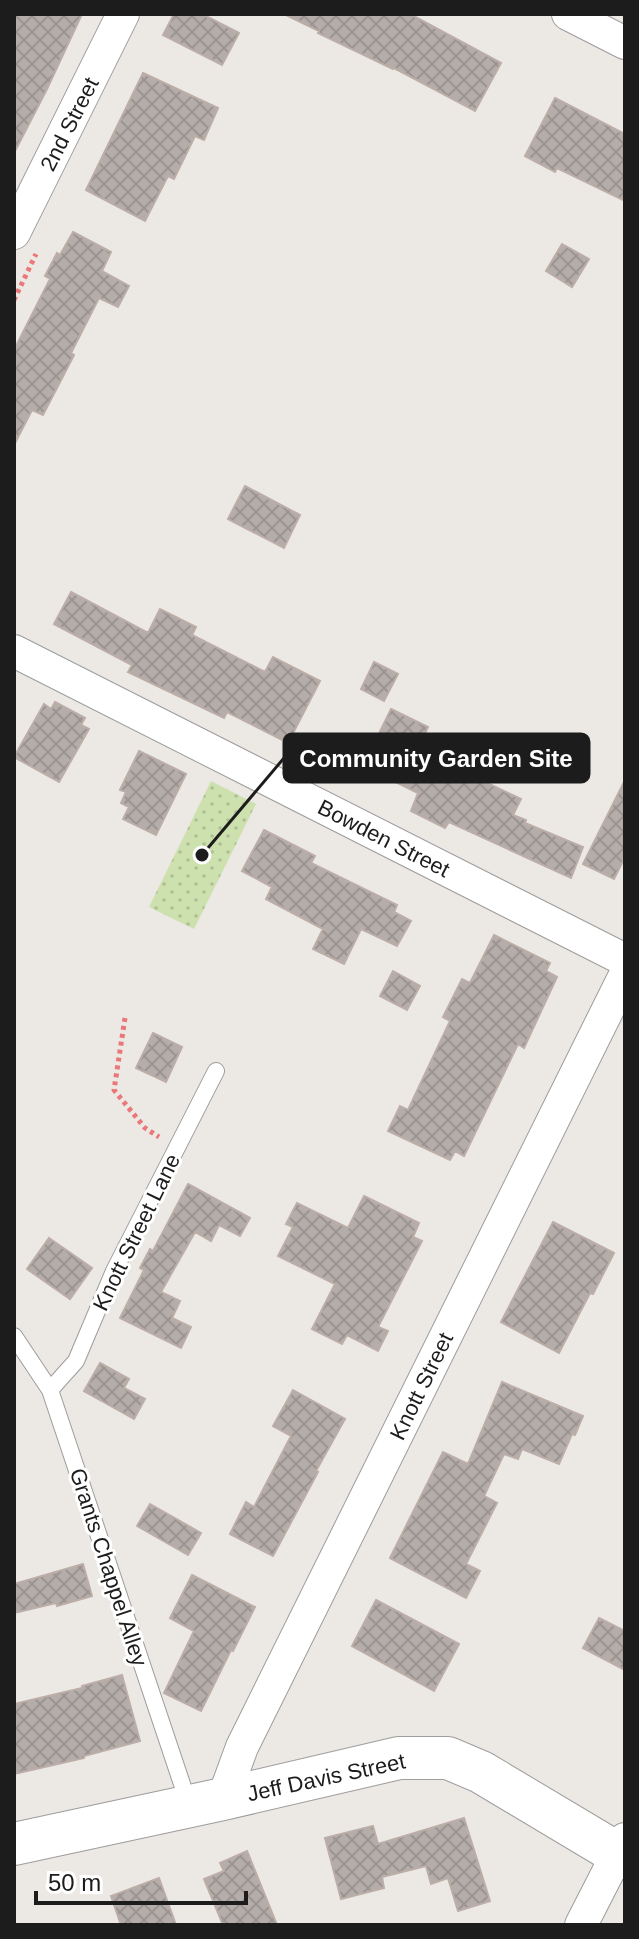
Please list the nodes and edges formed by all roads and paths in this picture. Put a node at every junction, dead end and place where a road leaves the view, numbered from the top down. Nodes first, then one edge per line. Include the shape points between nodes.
1 (123, 14) edge
2 (568, 14) edge
3 (625, 43) edge
4 (14, 233) edge
5 (14, 651) edge
6 (625, 960) edge
7 (625, 975) edge
8 (125, 1018) dead end
9 (216, 1071) dead end
10 (176, 1149) junction
11 (14, 1336) edge
12 (50, 1390) junction
13 (206, 1802) junction
14 (14, 1844) edge
15 (623, 1850) edge
16 (581, 1925) edge

1 - 4 street, 2nd Street
2 - 3 street
5 - 6 street, Bowden Street
7 - 13 street, Knott Street via 249,1732
8 - 10 path via 114,1090 145,1128
9 - 10 lane, Knott Street Lane
10 - 12 lane, Knott Street Lane via 114,1271 76,1361
11 - 12 lane, Grants Chappel Alley
12 - 13 lane, Grants Chappel Alley
13 - 14 street, Jeff Davis Street
13 - 15 street, Jeff Davis Street via 399,1758 448,1758
15 - 16 street

